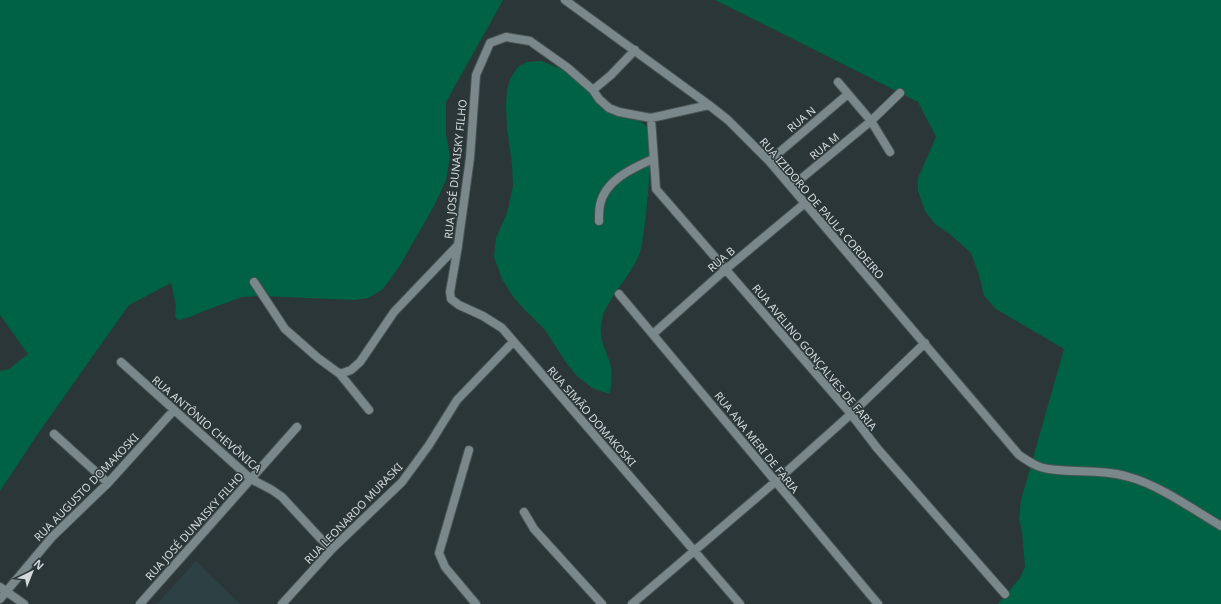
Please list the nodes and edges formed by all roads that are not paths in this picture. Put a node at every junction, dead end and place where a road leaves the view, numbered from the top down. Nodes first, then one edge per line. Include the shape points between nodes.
1 (565, 0) edge
2 (634, 50) junction
3 (838, 82) dead end
4 (593, 90) junction
5 (900, 93) dead end
6 (848, 94) junction
7 (709, 105) junction
8 (651, 118) junction
9 (871, 121) junction
10 (890, 152) dead end
11 (654, 159) junction
12 (769, 161) junction
13 (791, 188) junction
14 (805, 203) junction
15 (599, 221) dead end
16 (458, 245) junction
17 (726, 269) junction
18 (254, 282) dead end
19 (619, 294) dead end
20 (653, 334) junction
21 (514, 342) junction
22 (924, 343) junction
23 (121, 362) dead end
24 (340, 374) junction
25 (174, 410) junction
26 (368, 410) dead end
27 (851, 414) junction
28 (297, 427) dead end
29 (54, 434) dead end
30 (469, 450) dead end
31 (251, 479) junction
32 (775, 482) junction
33 (108, 483) junction
34 (524, 512) dead end
35 (1221, 526) edge
36 (332, 549) junction
37 (694, 551) junction
38 (3, 589) edge
39 (1004, 594) dead end
40 (0, 599) edge
41 (24, 604) edge
42 (140, 604) edge
43 (282, 604) edge
44 (476, 604) edge
45 (602, 604) edge
46 (632, 604) edge
47 (740, 604) edge
48 (878, 604) edge

1 - 2 street, RUA IZIDORO DE PAULA CORDEIRO
2 - 4 street
2 - 7 street, RUA IZIDORO DE PAULA CORDEIRO
3 - 6 street
4 - 8 street, RUA JOSÉ DUNAISKY FILHO via 599,100 609,108
4 - 16 street, RUA JOSÉ DUNAISKY FILHO via 568,68 530,41 506,37 490,43 476,76 470,158
5 - 9 street, RUA M
6 - 9 street
6 - 12 street, RUA N
7 - 8 street
7 - 12 street, RUA IZIDORO DE PAULA CORDEIRO
8 - 11 street, RUA AVELINO GONÇALVES DE FARIA
9 - 10 street
9 - 13 street, RUA M
11 - 15 street via 631,169 605,192 600,204
11 - 17 street, RUA AVELINO GONÇALVES DE FARIA via 656,189
12 - 13 street, RUA IZIDORO DE PAULA CORDEIRO
13 - 14 street, RUA IZIDORO DE PAULA CORDEIRO
14 - 17 street, RUA B
14 - 22 street, RUA IZIDORO DE PAULA CORDEIRO
16 - 21 street, RUA SIMÃO DOMAKOSKI via 451,299 502,328
16 - 24 street, RUA JOSÉ DUNAISKY FILHO via 394,312 360,362 351,370
17 - 20 street, RUA B
17 - 27 street, RUA AVELINO GONÇALVES DE FARIA
18 - 24 street via 285,329
19 - 20 street, RUA ANA MERI DE FARIA
20 - 32 street, RUA ANA MERI DE FARIA
21 - 36 street, RUA LEONARDO MURASKI via 457,400 402,482
21 - 37 street, RUA SIMÃO DOMAKOSKI
22 - 27 street
22 - 35 street, RUA IZIDORO DE PAULA CORDEIRO via 1019,455 1048,469 1113,473 1130,477 1178,500
23 - 25 street, RUA ANTÔNIO CHEVÔNICA
24 - 26 street
25 - 31 street, RUA ANTÔNIO CHEVÔNICA
25 - 33 street, RUA AUGUSTO DOMAKOSKI
27 - 32 street
27 - 39 street, RUA AVELINO GONÇALVES DE FARIA via 877,448
28 - 31 street, RUA JOSÉ DUNAISKY FILHO
29 - 33 street
30 - 44 street via 440,553 445,567
31 - 36 street, RUA ANTÔNIO CHEVÔNICA via 282,497
31 - 42 street, RUA JOSÉ DUNAISKY FILHO
32 - 37 street
32 - 48 street, RUA ANA MERI DE FARIA
33 - 38 street, RUA AUGUSTO DOMAKOSKI
34 - 45 street via 534,529
36 - 43 street, RUA LEONARDO MURASKI
37 - 46 street
37 - 47 street, RUA SIMÃO DOMAKOSKI
38 - 40 street, RUA AUGUSTO DOMAKOSKI
38 - 41 street

